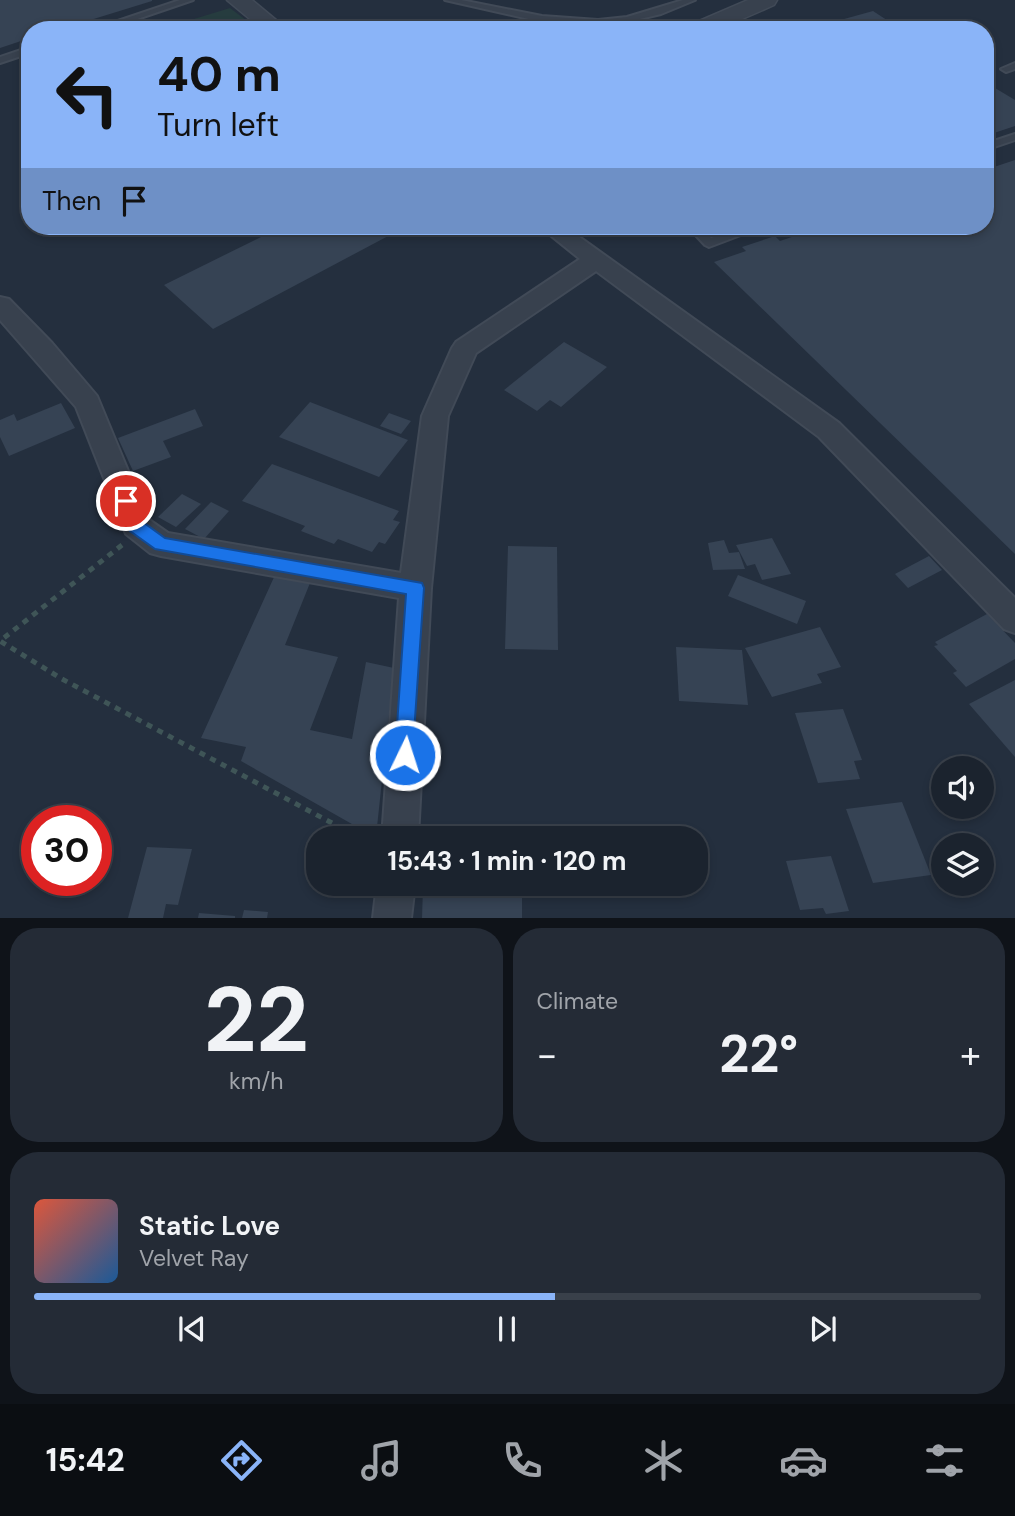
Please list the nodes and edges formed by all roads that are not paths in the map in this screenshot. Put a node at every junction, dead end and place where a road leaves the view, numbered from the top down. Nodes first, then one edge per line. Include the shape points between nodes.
1 (189, 0) edge
2 (238, 0) edge
3 (449, 0) edge
4 (691, 0) edge
5 (750, 2) edge
6 (123, 21) edge
7 (265, 21) edge
8 (545, 21) edge
9 (624, 21) edge
10 (715, 21) edge
11 (21, 53) edge
12 (0, 60) edge
13 (1015, 137) edge
14 (994, 144) edge
15 (563, 235) edge
16 (701, 235) edge
17 (732, 235) edge
18 (597, 259) junction
19 (0, 305) edge
20 (415, 588) junction
21 (1015, 619) edge
22 (401, 826) edge
23 (395, 896) edge
24 (392, 918) edge

1 - 6 lane
2 - 7 street
3 - 8 lane
4 - 9 lane
5 - 10 street
11 - 12 lane
13 - 14 lane
15 - 18 street
16 - 17 lane via 709,243
18 - 20 street via 466,348 435,416
18 - 21 street via 829,430
19 - 20 street via 88,403 136,526 161,544
20 - 22 street
23 - 24 street

